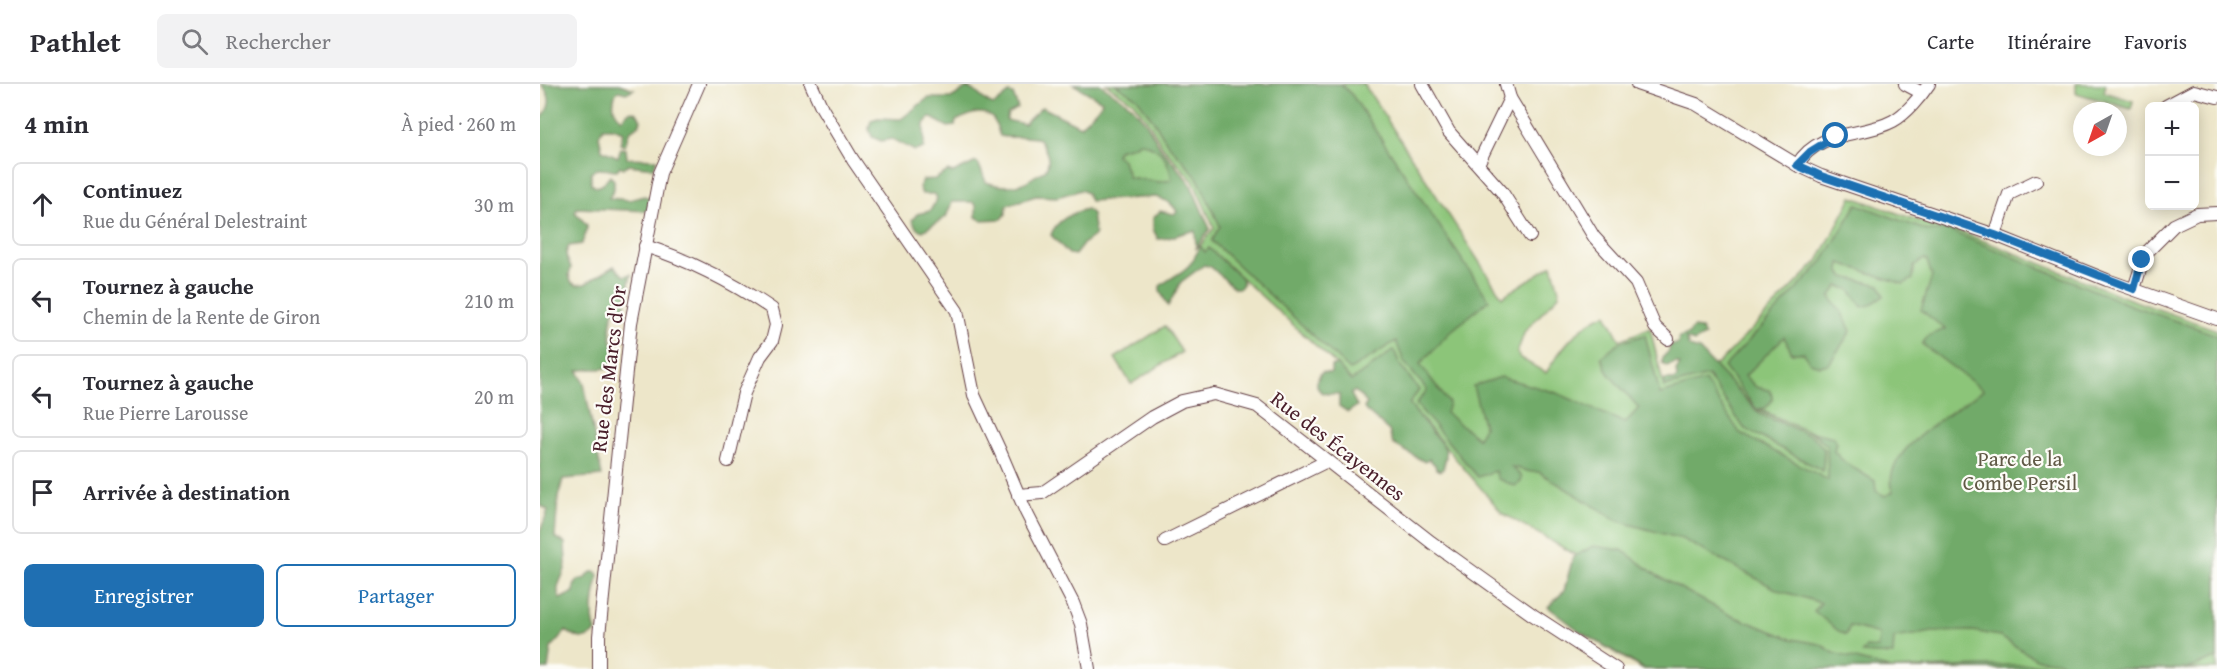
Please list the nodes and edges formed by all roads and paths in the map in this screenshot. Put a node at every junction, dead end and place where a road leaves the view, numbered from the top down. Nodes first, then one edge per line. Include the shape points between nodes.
1 (699, 84) edge
2 (811, 84) edge
3 (1422, 84) edge
4 (1506, 84) edge
5 (1636, 84) edge
6 (1905, 84) edge
7 (1925, 88) edge
8 (2217, 97) edge
9 (1510, 98) junction
10 (2173, 102) edge
11 (1478, 164) junction
12 (1797, 165) junction
13 (2036, 181) dead end
14 (2217, 213) edge
15 (1995, 235) junction
16 (1530, 236) dead end
17 (645, 246) junction
18 (2134, 289) junction
19 (2217, 318) edge
20 (1668, 339) dead end
21 (728, 460) dead end
22 (1327, 461) junction
23 (1018, 495) junction
24 (1165, 541) dead end
25 (599, 669) edge
26 (1089, 669) edge
27 (1616, 669) edge

1 - 17 street, Rue des Marcs d'Or via 660,174
2 - 23 street via 853,160 957,311 974,395
3 - 11 street via 1449,132
4 - 9 street
5 - 12 street via 1696,104
6 - 7 street
7 - 12 street via 1894,121 1836,136
8 - 10 street via 2194,91
9 - 11 street
9 - 20 street via 1594,237 1636,284 1655,327
11 - 16 street via 1502,192
12 - 15 street
13 - 15 street via 2009,194
14 - 18 street via 2192,216 2174,225 2145,254
15 - 18 street
17 - 21 street via 681,258 772,309 776,325 772,341 744,393
17 - 25 street, Rue des Marcs d'Or via 631,323 598,636
18 - 19 street
22 - 23 street, Rue des Écayennes via 1257,406 1214,394 1182,401 1152,417 1042,493
22 - 24 street
22 - 27 street, Rue des Écayennes via 1431,542
23 - 26 street via 1073,603

